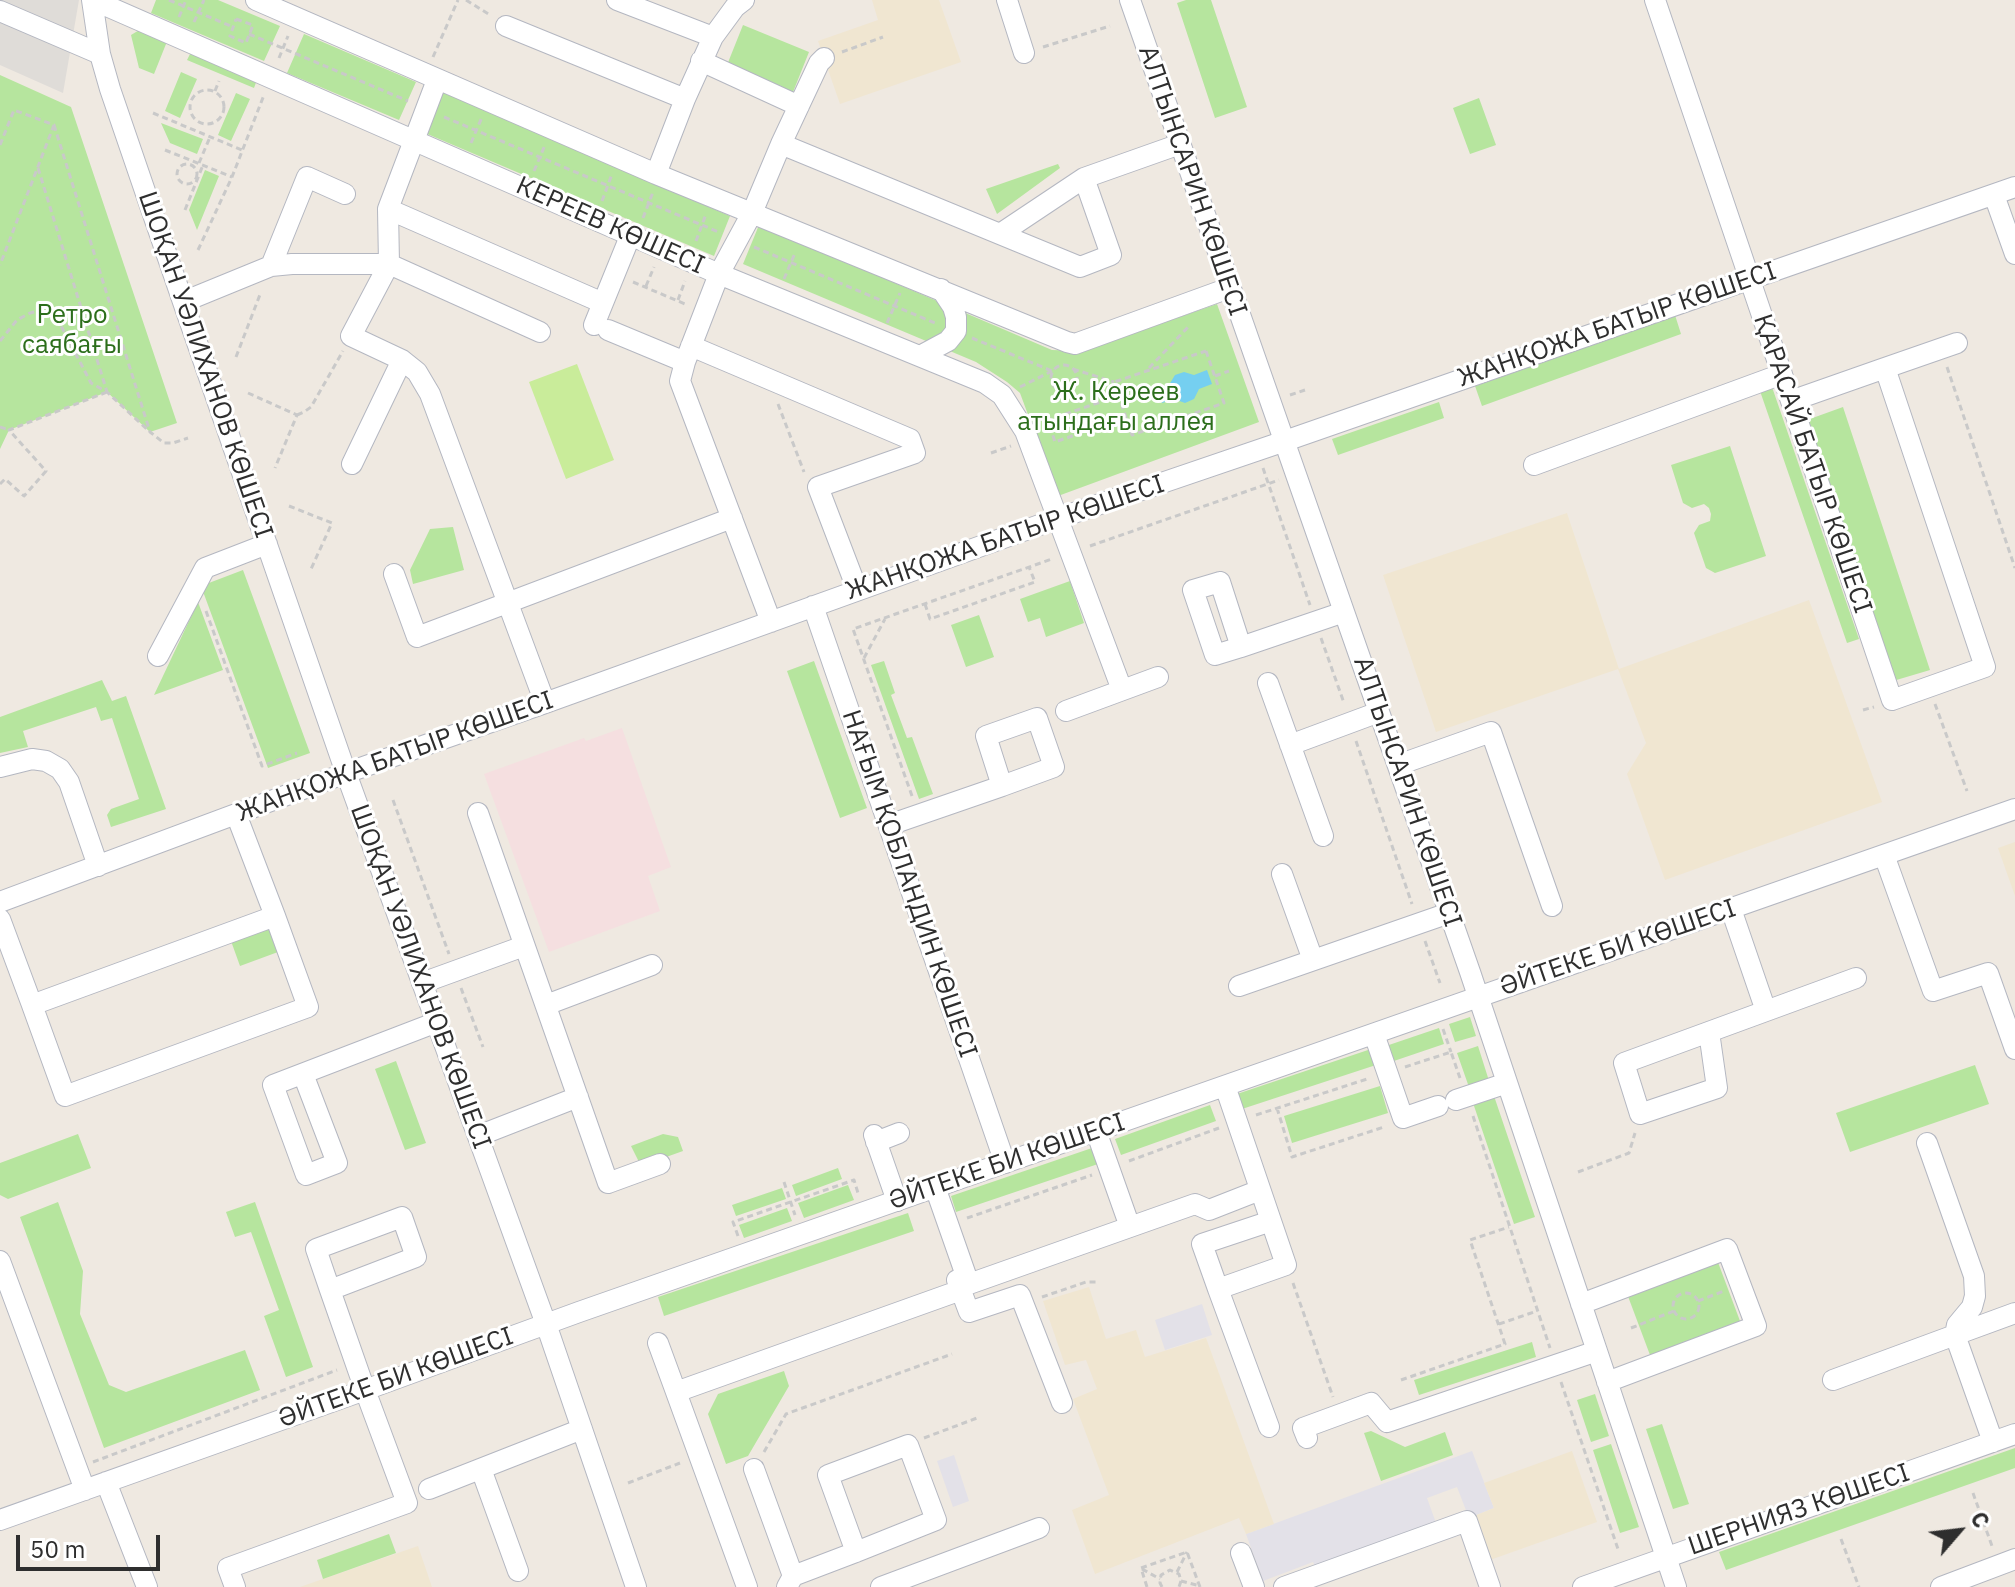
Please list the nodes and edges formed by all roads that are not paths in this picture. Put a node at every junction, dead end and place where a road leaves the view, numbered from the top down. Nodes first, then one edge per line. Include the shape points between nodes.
1 (92, 0) edge
2 (256, 0) edge
3 (617, 0) edge
4 (744, 0) edge
5 (1007, 0) edge
6 (1130, 0) edge
7 (1655, 0) edge
8 (298, 9) edge
9 (0, 11) edge
10 (506, 26) road end
11 (713, 37) junction
12 (1024, 53) road end
13 (100, 54) junction
14 (824, 58) road end
15 (701, 61) junction
16 (434, 70) junction
17 (685, 99) junction
18 (799, 106) junction
19 (414, 140) junction
20 (781, 144) junction
21 (1180, 144) junction
22 (1084, 178) junction
23 (656, 179) junction
24 (2015, 187) edge
25 (345, 194) dead end
26 (1994, 195) junction
27 (388, 209) junction
28 (752, 213) junction
29 (635, 230) junction
30 (1000, 234) junction
31 (2015, 254) edge
32 (389, 264) junction
33 (271, 266) junction
34 (719, 274) junction
35 (1749, 279) junction
36 (1229, 288) junction
37 (941, 289) junction
38 (183, 302) junction
39 (603, 303) junction
40 (540, 332) dead end
41 (1949, 346) road end
42 (688, 354) junction
43 (920, 356) junction
44 (402, 360) junction
45 (1885, 368) junction
46 (1782, 374) junction
47 (1791, 401) junction
48 (1285, 441) junction
49 (352, 464) dead end
50 (1534, 465) dead end
51 (732, 518) junction
52 (1059, 518) junction
53 (267, 544) junction
54 (394, 574) dead end
55 (857, 589) junction
56 (508, 603) junction
57 (813, 606) junction
58 (1344, 612) junction
59 (771, 622) junction
60 (1241, 647) dead end
61 (158, 656) dead end
62 (1158, 677) dead end
63 (1268, 683) dead end
64 (1122, 690) junction
65 (545, 703) junction
66 (1066, 711) dead end
67 (1379, 712) junction
68 (1290, 745) junction
69 (1398, 765) junction
70 (0, 767) edge
71 (346, 773) junction
72 (1002, 786) dead end
73 (2015, 809) edge
74 (478, 813) dead end
75 (236, 814) junction
76 (889, 825) junction
77 (1323, 836) dead end
78 (1884, 855) junction
79 (98, 866) junction
80 (1282, 874) dead end
81 (0, 902) edge
82 (1552, 906) dead end
83 (1731, 909) junction
84 (1449, 913) junction
85 (275, 916) junction
86 (0, 919) edge
87 (524, 946) junction
88 (1313, 960) junction
89 (652, 965) dead end
90 (1856, 978) dead end
91 (422, 983) junction
92 (1239, 986) dead end
93 (1478, 997) junction
94 (32, 1005) junction
95 (546, 1005) junction
96 (1766, 1011) junction
97 (437, 1022) junction
98 (1709, 1032) junction
99 (1374, 1034) junction
100 (2015, 1049) edge
101 (303, 1074) junction
102 (1507, 1083) junction
103 (1225, 1086) junction
104 (578, 1097) junction
105 (1096, 1131) junction
106 (899, 1133) dead end
107 (478, 1136) junction
108 (1927, 1143) dead end
109 (1005, 1163) junction
110 (660, 1164) dead end
111 (930, 1189) junction
112 (1260, 1190) junction
113 (897, 1201) junction
114 (1271, 1221) junction
115 (1130, 1227) junction
116 (0, 1261) edge
117 (1218, 1289) junction
118 (330, 1290) junction
119 (961, 1290) junction
120 (1581, 1304) junction
121 (2015, 1313) edge
122 (546, 1324) junction
123 (1955, 1335) junction
124 (658, 1343) dead end
125 (1597, 1351) junction
126 (1833, 1380) dead end
127 (1607, 1382) junction
128 (365, 1390) junction
129 (676, 1392) junction
130 (1062, 1403) dead end
131 (1269, 1427) dead end
132 (582, 1429) junction
133 (2015, 1434) edge
134 (1307, 1438) dead end
135 (1993, 1442) junction
136 (481, 1469) junction
137 (754, 1469) road end
138 (106, 1482) junction
139 (429, 1489) dead end
140 (85, 1490) junction
141 (0, 1520) edge
142 (1039, 1528) dead end
143 (856, 1552) junction
144 (1241, 1553) dead end
145 (1665, 1557) junction
146 (2007, 1562) edge
147 (518, 1571) dead end
148 (1320, 1581) edge
149 (790, 1582) edge
150 (147, 1587) edge
151 (235, 1587) edge
152 (636, 1587) edge
153 (747, 1587) edge
154 (881, 1587) edge
155 (1254, 1587) edge
156 (1284, 1587) edge
157 (1490, 1587) edge
158 (1583, 1587) edge
159 (1676, 1587) edge
160 (1941, 1587) edge

1 - 13 street, ШОҚАН УӘЛИХАНОВ КӨШЕСІ
1 - 19 street, КЕРЕЕВ КӨШЕСІ
2 - 8 street
3 - 11 street
4 - 11 street
5 - 12 street
6 - 21 street, АЛТЫНСАРИН КӨШЕСІ
7 - 35 street, ҚАРАСАЙ БАТЫР КӨШЕСІ
8 - 16 street
9 - 13 street
10 - 17 street
11 - 15 street
13 - 38 street, ШОҚАН УӘЛИХАНОВ КӨШЕСІ
14 - 18 street
15 - 17 street
15 - 18 street
16 - 19 street
16 - 23 street
17 - 23 street
18 - 20 street
19 - 27 street
19 - 29 street, КЕРЕЕВ КӨШЕСІ
20 - 28 street
20 - 30 street
21 - 22 street
21 - 36 street, АЛТЫНСАРИН КӨШЕСІ
22 - 30 street
22 - 30 street via 1111,255 1080,267
23 - 28 street
24 - 26 street, ЖАНҚОЖА БАТЫР КӨШЕСІ
25 - 33 street via 307,177
26 - 31 street
26 - 35 street, ЖАНҚОЖА БАТЫР КӨШЕСІ
27 - 32 street
27 - 39 street
28 - 34 street
28 - 37 street
29 - 34 street, КЕРЕЕВ КӨШЕСІ
29 - 39 street
32 - 33 street
32 - 40 street
32 - 44 street via 351,336
33 - 38 street
34 - 42 street
34 - 43 street, КЕРЕЕВ КӨШЕСІ
35 - 46 street, ҚАРАСАЙ БАТЫР КӨШЕСІ
35 - 48 street, ЖАНҚОЖА БАТЫР КӨШЕСІ
36 - 37 street via 1075,344
36 - 48 street, АЛТЫНСАРИН КӨШЕСІ
37 - 43 street via 953,307 956,331
38 - 53 street, ШОҚАН УӘЛИХАНОВ КӨШЕСІ
39 - 42 street via 601,327
41 - 45 street
42 - 51 street via 680,381
42 - 55 street via 768,378 910,439 915,453 818,487
43 - 52 street, КЕРЕЕВ КӨШЕСІ via 1002,395 1025,431
44 - 49 street
44 - 56 street via 430,394
45 - 47 street
45 - 47 street, ҚАРАСАЙ БАТЫР КӨШЕСІ via 1985,667 1892,700
46 - 47 street, ҚАРАСАЙ БАТЫР КӨШЕСІ
46 - 50 street
48 - 52 street, ЖАНҚОЖА БАТЫР КӨШЕСІ
48 - 58 street, АЛТЫНСАРИН КӨШЕСІ
51 - 56 street
51 - 59 street
52 - 55 street, ЖАНҚОЖА БАТЫР КӨШЕСІ
52 - 64 street, КЕРЕЕВ КӨШЕСІ
53 - 61 street via 205,568
53 - 71 street, ШОҚАН УӘЛИХАНОВ КӨШЕСІ
54 - 56 street via 417,637
55 - 57 street, ЖАНҚОЖА БАТЫР КӨШЕСІ
56 - 65 street
57 - 59 street, ЖАНҚОЖА БАТЫР КӨШЕСІ
57 - 76 street, НАҒЫМ ҚОБЛАНДИН КӨШЕСІ
58 - 60 street
58 - 67 street, АЛТЫНСАРИН КӨШЕСІ
59 - 65 street, ЖАНҚОЖА БАТЫР КӨШЕСІ
62 - 64 street
63 - 68 street
64 - 66 street
65 - 71 street, ЖАНҚОЖА БАТЫР КӨШЕСІ
67 - 68 street
67 - 69 street, АЛТЫНСАРИН КӨШЕСІ
68 - 77 street
69 - 82 street via 1491,732
69 - 84 street, АЛТЫНСАРИН КӨШЕСІ
70 - 79 street via 32,759 60,769
71 - 75 street, ЖАНҚОЖА БАТЫР КӨШЕСІ
71 - 91 street, ШОҚАН УӘЛИХАНОВ КӨШЕСІ
72 - 76 street
73 - 78 street, ӘЙТЕКЕ БИ КӨШЕСІ
74 - 87 street
75 - 79 street, ЖАНҚОЖА БАТЫР КӨШЕСІ
75 - 85 street
76 - 109 street, НАҒЫМ ҚОБЛАНДИН КӨШЕСІ
78 - 83 street, ӘЙТЕКЕ БИ КӨШЕСІ
78 - 100 street via 1933,991 1988,973
79 - 81 street, ЖАНҚОЖА БАТЫР КӨШЕСІ
80 - 88 street
83 - 93 street, ӘЙТЕКЕ БИ КӨШЕСІ
83 - 96 street
84 - 88 street
84 - 93 street, АЛТЫНСАРИН КӨШЕСІ
85 - 94 street
85 - 94 street via 308,1007 65,1096
86 - 94 street
87 - 91 street
87 - 95 street
88 - 92 street
89 - 95 street
90 - 96 street
91 - 97 street, ШОҚАН УӘЛИХАНОВ КӨШЕСІ
93 - 99 street, ӘЙТЕКЕ БИ КӨШЕСІ
93 - 102 street, АЛТЫНСАРИН КӨШЕСІ
95 - 104 street
96 - 98 street
97 - 101 street
97 - 107 street, ШОҚАН УӘЛИХАНОВ КӨШЕСІ
98 - 98 street via 1624,1063 1640,1114 1717,1088
99 - 102 street via 1403,1118
99 - 103 street, ӘЙТЕКЕ БИ КӨШЕСІ
101 - 101 street via 273,1085 306,1175 337,1163
102 - 120 street, АЛТЫНСАРИН КӨШЕСІ
103 - 105 street, ӘЙТЕКЕ БИ КӨШЕСІ
103 - 112 street
104 - 107 street
104 - 110 street via 608,1183
105 - 109 street, ӘЙТЕКЕ БИ КӨШЕСІ
105 - 115 street
106 - 113 street via 875,1138
107 - 122 street, ШОҚАН УӘЛИХАНОВ КӨШЕСІ
108 - 123 street via 1974,1276 1972,1307
109 - 111 street, ӘЙТЕКЕ БИ КӨШЕСІ
111 - 113 street, ӘЙТЕКЕ БИ КӨШЕСІ
111 - 115 street via 969,1284
111 - 119 street
112 - 114 street
112 - 115 street via 1209,1210 1195,1204
113 - 122 street, ӘЙТЕКЕ БИ КӨШЕСІ
114 - 117 street via 1286,1265
114 - 117 street via 1202,1244
116 - 140 street
117 - 131 street
118 - 118 street via 316,1249 402,1217 416,1257
118 - 128 street
119 - 129 street
119 - 130 street via 969,1312 1020,1295
120 - 125 street, АЛТЫНСАРИН КӨШЕСІ
120 - 127 street via 1727,1249 1756,1326
121 - 123 street
122 - 128 street, ӘЙТЕКЕ БИ КӨШЕСІ
122 - 132 street, ШОҚАН УӘЛИХАНОВ КӨШЕСІ
123 - 126 street
123 - 135 street
124 - 129 street
125 - 127 street, АЛТЫНСАРИН КӨШЕСІ
125 - 134 street via 1387,1422 1371,1403 1303,1428
127 - 145 street, АЛТЫНСАРИН КӨШЕСІ
128 - 138 street, ӘЙТЕКЕ БИ КӨШЕСІ
128 - 151 street via 407,1503 228,1568
129 - 153 street
132 - 136 street
132 - 152 street, ШОҚАН УӘЛИХАНОВ КӨШЕСІ
133 - 135 street, ШЕРНИЯЗ КӨШЕСІ
135 - 145 street, ШЕРНИЯЗ КӨШЕСІ
136 - 139 street
136 - 147 street
137 - 149 street
138 - 140 street, ӘЙТЕКЕ БИ КӨШЕСІ
138 - 150 street
140 - 141 street, ӘЙТЕКЕ БИ КӨШЕСІ
142 - 154 street
143 - 143 street via 828,1475 908,1445 936,1520
143 - 149 street
144 - 155 street
145 - 158 street, ШЕРНИЯЗ КӨШЕСІ
145 - 159 street, АЛТЫНСАРИН КӨШЕСІ
146 - 160 street
148 - 156 street
148 - 157 street via 1467,1521

